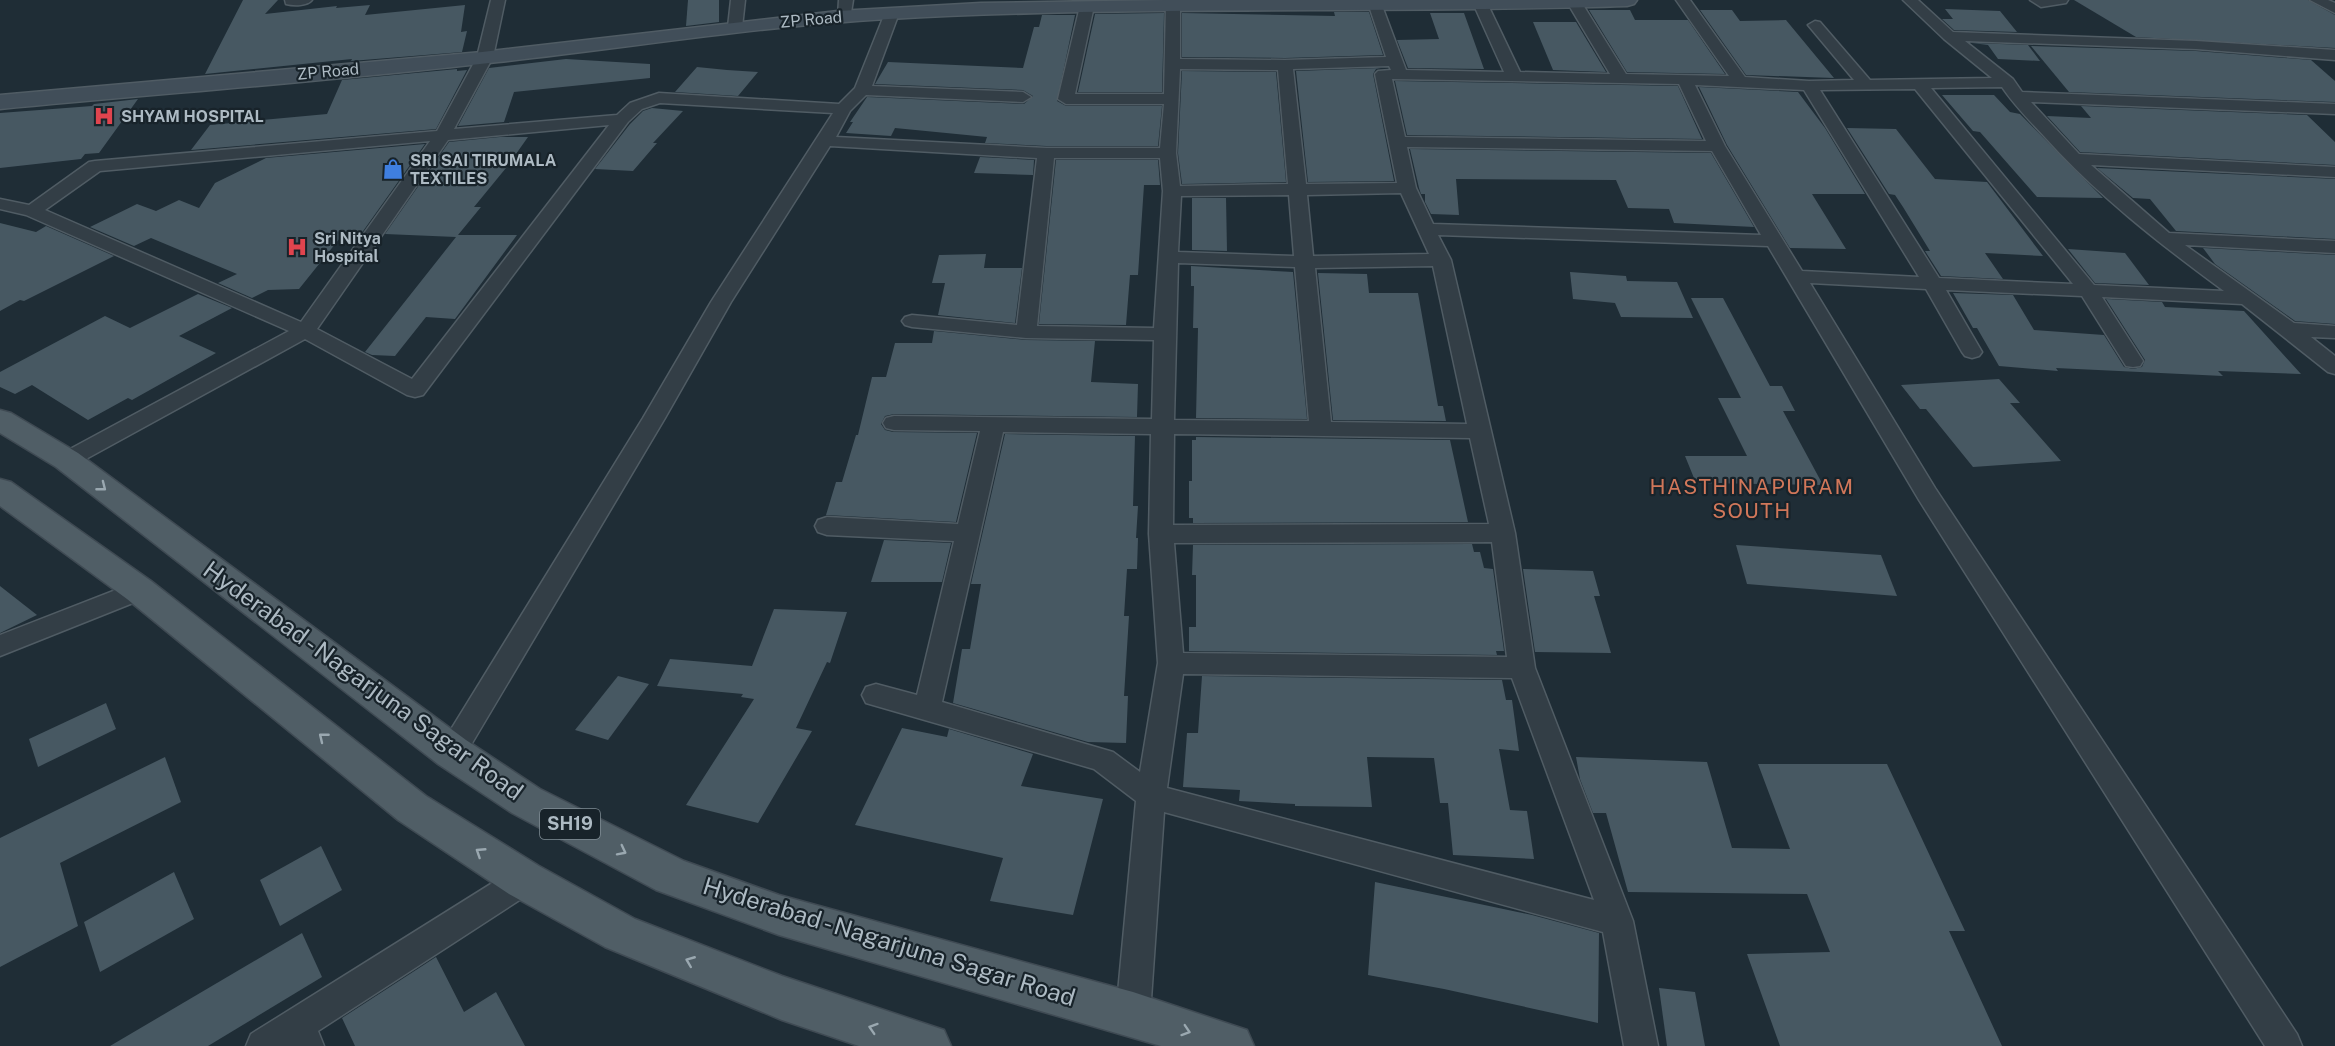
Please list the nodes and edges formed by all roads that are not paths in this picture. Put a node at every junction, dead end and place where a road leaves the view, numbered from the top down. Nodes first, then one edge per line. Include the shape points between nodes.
1 (498, 0) edge
2 (738, 0) edge
3 (1627, 0) edge
4 (1683, 0) edge
5 (1910, 0) edge
6 (2037, 0) edge
7 (2061, 0) edge
8 (2318, 0) edge
9 (1254, 2) edge
10 (1504, 2) edge
11 (1574, 2) junction
12 (1480, 3) junction
13 (1173, 4) junction
14 (1087, 6) junction
15 (1376, 6) junction
16 (845, 8) edge
17 (2335, 9) edge
18 (892, 13) junction
19 (1815, 25) dead end
20 (735, 27) junction
21 (1949, 36) junction
22 (2335, 55) edge
23 (485, 57) junction
24 (1172, 64) junction
25 (1285, 65) junction
26 (1397, 68) junction
27 (1514, 76) junction
28 (1621, 79) junction
29 (1685, 80) junction
30 (1740, 81) junction
31 (1918, 82) junction
32 (1865, 84) junction
33 (1809, 86) junction
34 (862, 90) junction
35 (2012, 90) junction
36 (1023, 97) dead end
37 (1172, 99) junction
38 (0, 102) edge
39 (843, 109) junction
40 (2335, 110) edge
41 (622, 119) junction
42 (444, 133) junction
43 (825, 141) junction
44 (1398, 142) junction
45 (1717, 146) junction
46 (1046, 153) junction
47 (1168, 153) junction
48 (2074, 159) junction
49 (2335, 172) edge
50 (1407, 188) junction
51 (1297, 189) junction
52 (1172, 191) junction
53 (0, 204) edge
54 (32, 211) junction
55 (1426, 230) junction
56 (2164, 238) junction
57 (1775, 241) junction
58 (2335, 247) edge
59 (1169, 257) junction
60 (1441, 260) junction
61 (1303, 262) junction
62 (1797, 277) junction
63 (1932, 282) junction
64 (2087, 289) junction
65 (2245, 298) junction
66 (912, 321) dead end
67 (2289, 329) junction
68 (305, 331) junction
69 (1026, 332) junction
70 (2335, 332) edge
71 (1164, 334) junction
72 (1972, 352) dead end
73 (2133, 361) dead end
74 (2335, 367) edge
75 (0, 420) edge
76 (894, 423) dead end
77 (993, 425) junction
78 (1163, 426) junction
79 (1321, 430) junction
80 (1478, 431) junction
81 (67, 460) junction
82 (0, 490) edge
83 (827, 526) dead end
84 (969, 533) junction
85 (1503, 533) junction
86 (1161, 534) junction
87 (140, 590) junction
88 (0, 645) edge
89 (1171, 663) junction
90 (1522, 668) junction
91 (876, 695) dead end
92 (927, 709) junction
93 (452, 752) junction
94 (1150, 796) junction
95 (524, 880) junction
96 (1617, 921) junction
97 (1133, 1014) junction
98 (303, 1035) edge
99 (263, 1046) edge
100 (928, 1046) edge
101 (1231, 1046) edge
102 (1641, 1046) edge
103 (2285, 1046) edge

1 - 23 street
2 - 20 street
3 - 11 street, ZP Road
4 - 30 street
5 - 21 street
6 - 7 street
8 - 17 street
9 - 13 street, ZP Road
9 - 15 street, ZP Road
10 - 11 street, ZP Road
10 - 12 street, ZP Road
11 - 28 street
12 - 15 street, ZP Road
12 - 27 street
13 - 14 street, ZP Road
13 - 24 street
14 - 18 street, ZP Road
14 - 37 street via 1066,99
15 - 26 street
16 - 18 street, ZP Road
16 - 20 street, ZP Road
18 - 34 street
19 - 32 street
20 - 23 street, ZP Road
21 - 22 street via 2196,45
21 - 35 street
23 - 38 street, ZP Road
23 - 42 street
24 - 25 street
24 - 37 street
25 - 26 street
25 - 51 street
26 - 27 street
26 - 44 street via 1383,74
27 - 28 street
28 - 29 street
29 - 30 street
29 - 45 street
30 - 33 street
31 - 32 street
31 - 35 street
31 - 64 street
32 - 33 street
33 - 63 street
34 - 36 street
34 - 39 street
35 - 40 street
35 - 48 street
37 - 47 street
39 - 41 street via 659,98 636,106
39 - 43 street
41 - 42 street
41 - 68 street via 415,390
42 - 54 street via 95,166
42 - 68 street
43 - 46 street
43 - 93 street via 721,302
44 - 45 street
44 - 50 street
45 - 57 street
46 - 47 street
46 - 69 street
47 - 52 street
48 - 49 street
48 - 56 street
50 - 51 street
50 - 55 street
51 - 52 street
51 - 61 street
52 - 59 street
53 - 54 street
54 - 68 street
55 - 57 street
55 - 60 street
56 - 58 street
56 - 65 street
57 - 62 street
59 - 61 street
59 - 71 street
60 - 61 street
60 - 80 street
61 - 79 street
62 - 63 street
62 - 103 street via 1927,494
63 - 64 street
63 - 72 street
64 - 65 street
64 - 73 street
65 - 67 street
66 - 69 street
67 - 70 street
67 - 74 street
68 - 81 street
69 - 71 street
71 - 78 street
75 - 81 main road, Hyderabad - Nagarjuna Sagar Road / SH19
76 - 77 street
77 - 78 street
77 - 84 street
78 - 79 street
78 - 86 street
79 - 80 street
80 - 85 street
81 -> 93 main road, Hyderabad - Nagarjuna Sagar Road / SH19
82 - 87 main road
83 - 84 street
84 - 92 street
85 - 86 street
85 - 90 street
86 - 89 street
87 - 88 street
95 -> 87 main road via 412,808
89 - 90 street
89 - 94 street
90 - 96 street
91 - 92 street
92 - 94 street via 1103,760
93 -> 97 main road, Hyderabad - Nagarjuna Sagar Road / SH19 via 526,801 671,876 779,915
94 - 96 street
94 - 97 street
95 - 98 street
100 -> 95 main road via 782,998 620,933
96 - 102 street
97 -> 101 main road, Hyderabad - Nagarjuna Sagar Road / SH19
98 - 99 street

